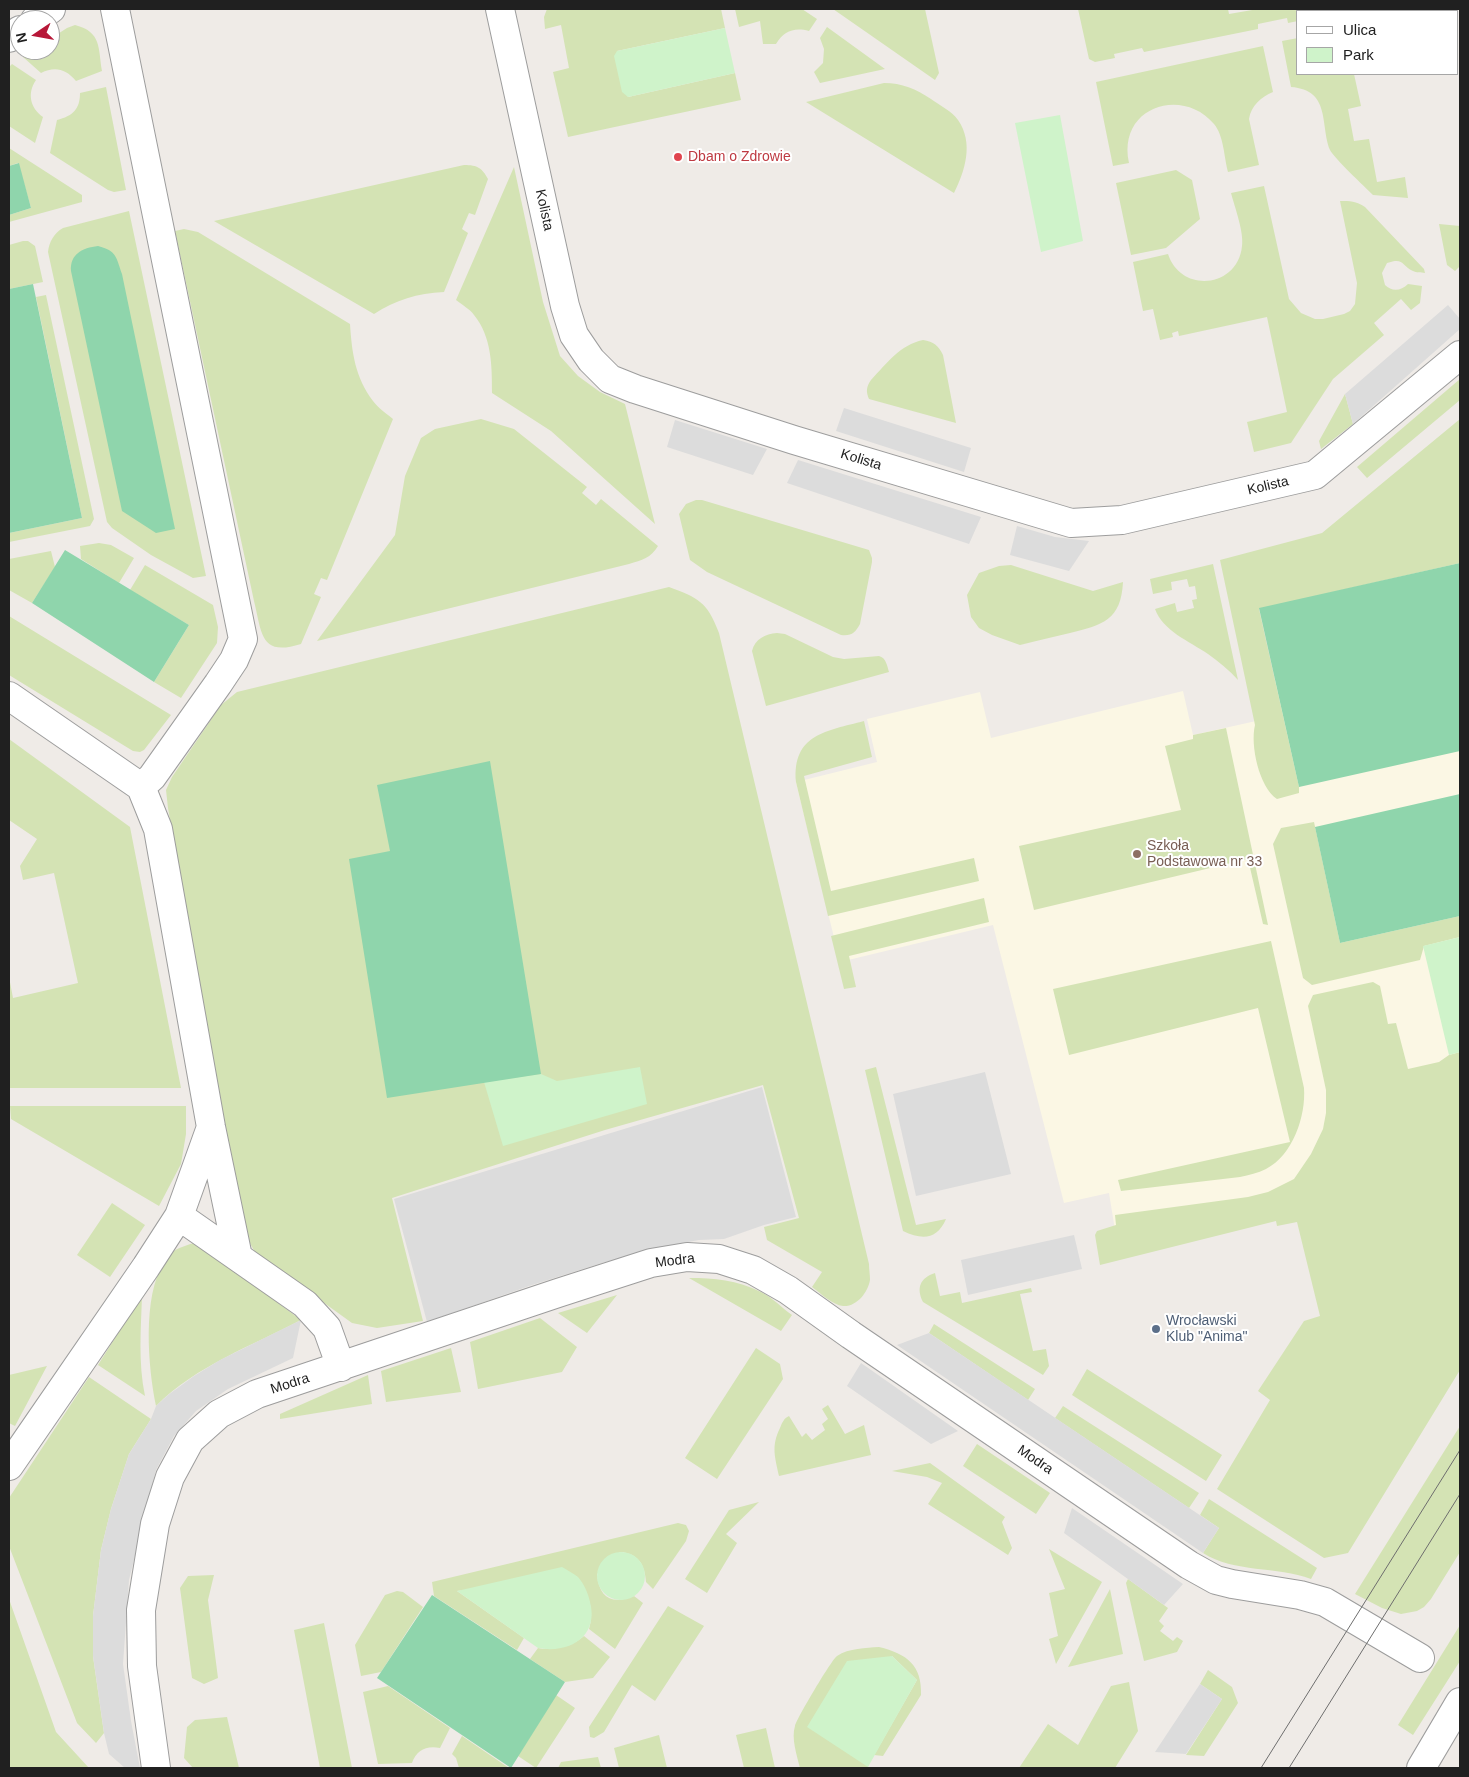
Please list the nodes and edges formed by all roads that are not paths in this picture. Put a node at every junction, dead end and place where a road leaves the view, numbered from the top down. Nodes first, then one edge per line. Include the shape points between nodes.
1 (115, 9) edge
2 (500, 9) edge
3 (1460, 355) edge
4 (9, 696) edge
5 (141, 786) junction
6 (211, 1127) junction
7 (179, 1216) junction
8 (238, 1257) junction
9 (341, 1367) junction
10 (9, 1466) edge
11 (1420, 1658) dead end
12 (1460, 1702) edge
13 (156, 1768) edge
14 (1421, 1768) edge

1 - 5 street via 243,639 218,684 152,777
2 - 3 street, Kolista via 574,335 590,360 610,379 635,390 1071,523 1122,520 1315,474
4 - 5 street
5 - 6 street via 158,830
6 - 7 street
6 - 8 street
7 - 8 street
7 - 10 street
8 - 9 street via 304,1304 327,1328
9 - 11 street, Modra via 652,1264 688,1257 719,1259 754,1270 788,1290 1189,1565 1216,1580 1325,1602
9 - 13 street, Modra via 256,1394 219,1414 190,1440 170,1477 155,1524 141,1610 142,1666
12 - 14 street

